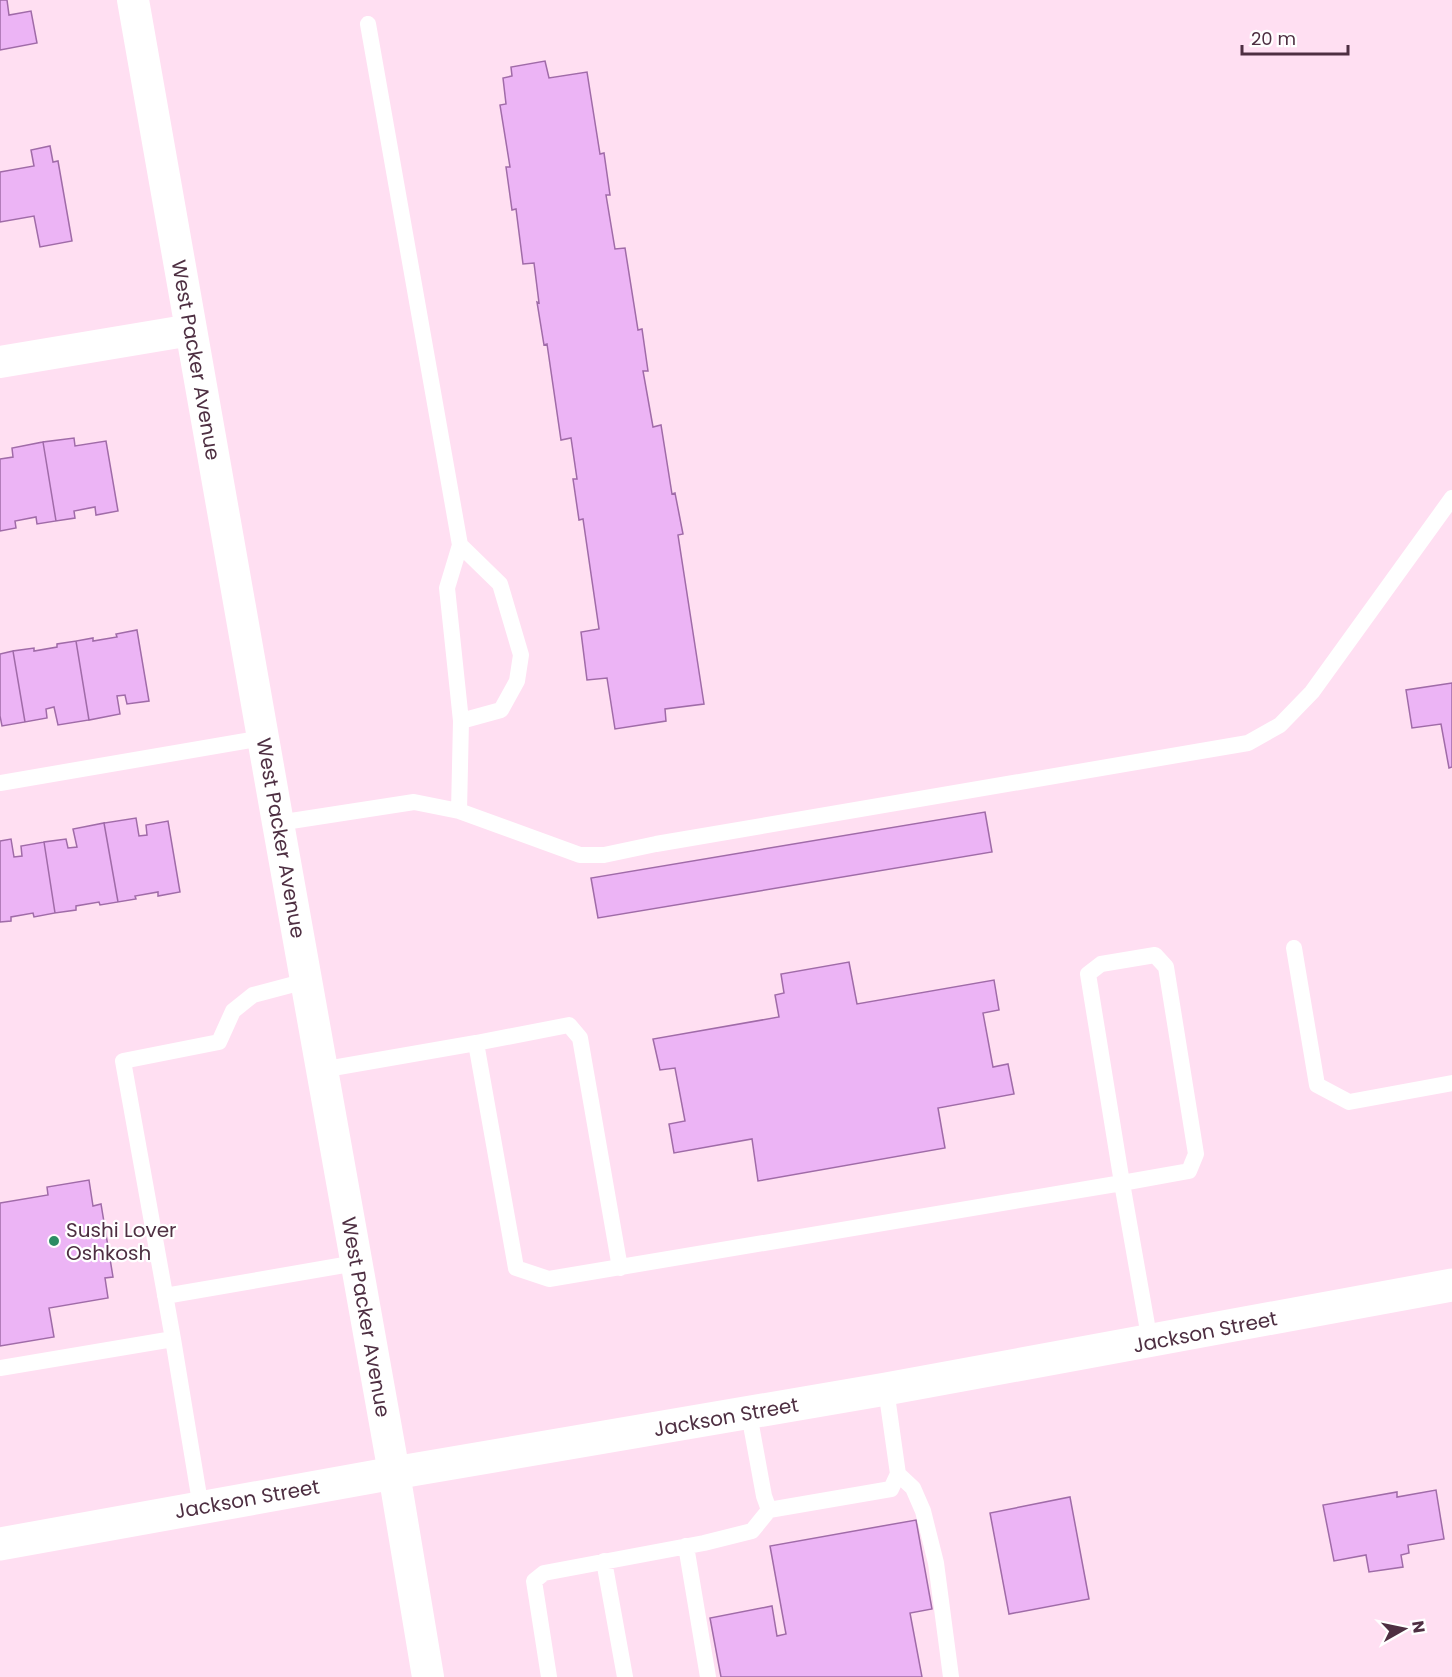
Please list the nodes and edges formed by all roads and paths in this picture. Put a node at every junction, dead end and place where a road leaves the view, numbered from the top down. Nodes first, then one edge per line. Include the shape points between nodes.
1 (133, 0) edge
2 (368, 24) dead end
3 (191, 330) junction
4 (0, 362) edge
5 (1452, 498) edge
6 (460, 545) junction
7 (461, 721) junction
8 (263, 738) junction
9 (0, 783) edge
10 (459, 811) junction
11 (278, 823) junction
12 (1294, 948) dead end
13 (306, 981) junction
14 (476, 1043) junction
15 (321, 1070) junction
16 (1452, 1083) edge
17 (1122, 1183) junction
18 (356, 1263) junction
19 (620, 1268) junction
20 (1452, 1286) edge
21 (165, 1296) junction
22 (173, 1339) junction
23 (1150, 1342) junction
24 (0, 1368) edge
25 (886, 1389) junction
26 (749, 1414) junction
27 (394, 1473) junction
28 (894, 1482) junction
29 (201, 1508) junction
30 (769, 1510) junction
31 (0, 1544) edge
32 (686, 1546) junction
33 (604, 1561) junction
34 (428, 1677) edge
35 (549, 1677) edge
36 (625, 1677) edge
37 (708, 1677) edge
38 (951, 1677) edge

1 - 3 street, West Packer Avenue
2 - 6 lane
3 - 4 street
3 - 8 street, West Packer Avenue
5 - 10 lane via 1312,692 1280,725 1248,743 604,855 580,855
6 - 7 lane via 447,588
6 - 7 lane via 500,584 521,655 517,681 501,710
7 - 10 lane
8 - 9 lane
8 - 11 street, West Packer Avenue
10 - 11 lane via 414,802
11 - 13 street, West Packer Avenue
12 - 16 lane via 1317,1085 1349,1102
13 - 15 street, West Packer Avenue
13 - 21 lane via 253,995 233,1011 219,1042 123,1061
14 - 15 lane
14 - 19 lane via 516,1268 549,1280
14 - 19 lane via 569,1025 580,1038
15 - 18 street, West Packer Avenue
17 - 17 lane via 1088,974 1101,964 1155,955 1166,967 1196,1154 1190,1171
17 - 19 lane
17 - 23 lane
18 - 21 lane
18 - 27 street, West Packer Avenue
20 - 23 main road, Jackson Street
21 - 22 lane
22 - 24 lane
22 - 29 lane
23 - 25 main road, Jackson Street
25 - 26 main road, Jackson Street
25 - 28 lane
26 - 27 main road, Jackson Street
26 - 30 lane
27 - 29 main road, Jackson Street
27 - 34 street, West Packer Avenue
28 - 30 lane
28 - 38 lane via 913,1488 923,1511 936,1563
29 - 31 main road, Jackson Street
30 - 32 lane via 752,1531
32 - 33 lane
32 - 37 lane
33 - 35 lane via 544,1573 534,1581
33 - 36 lane

